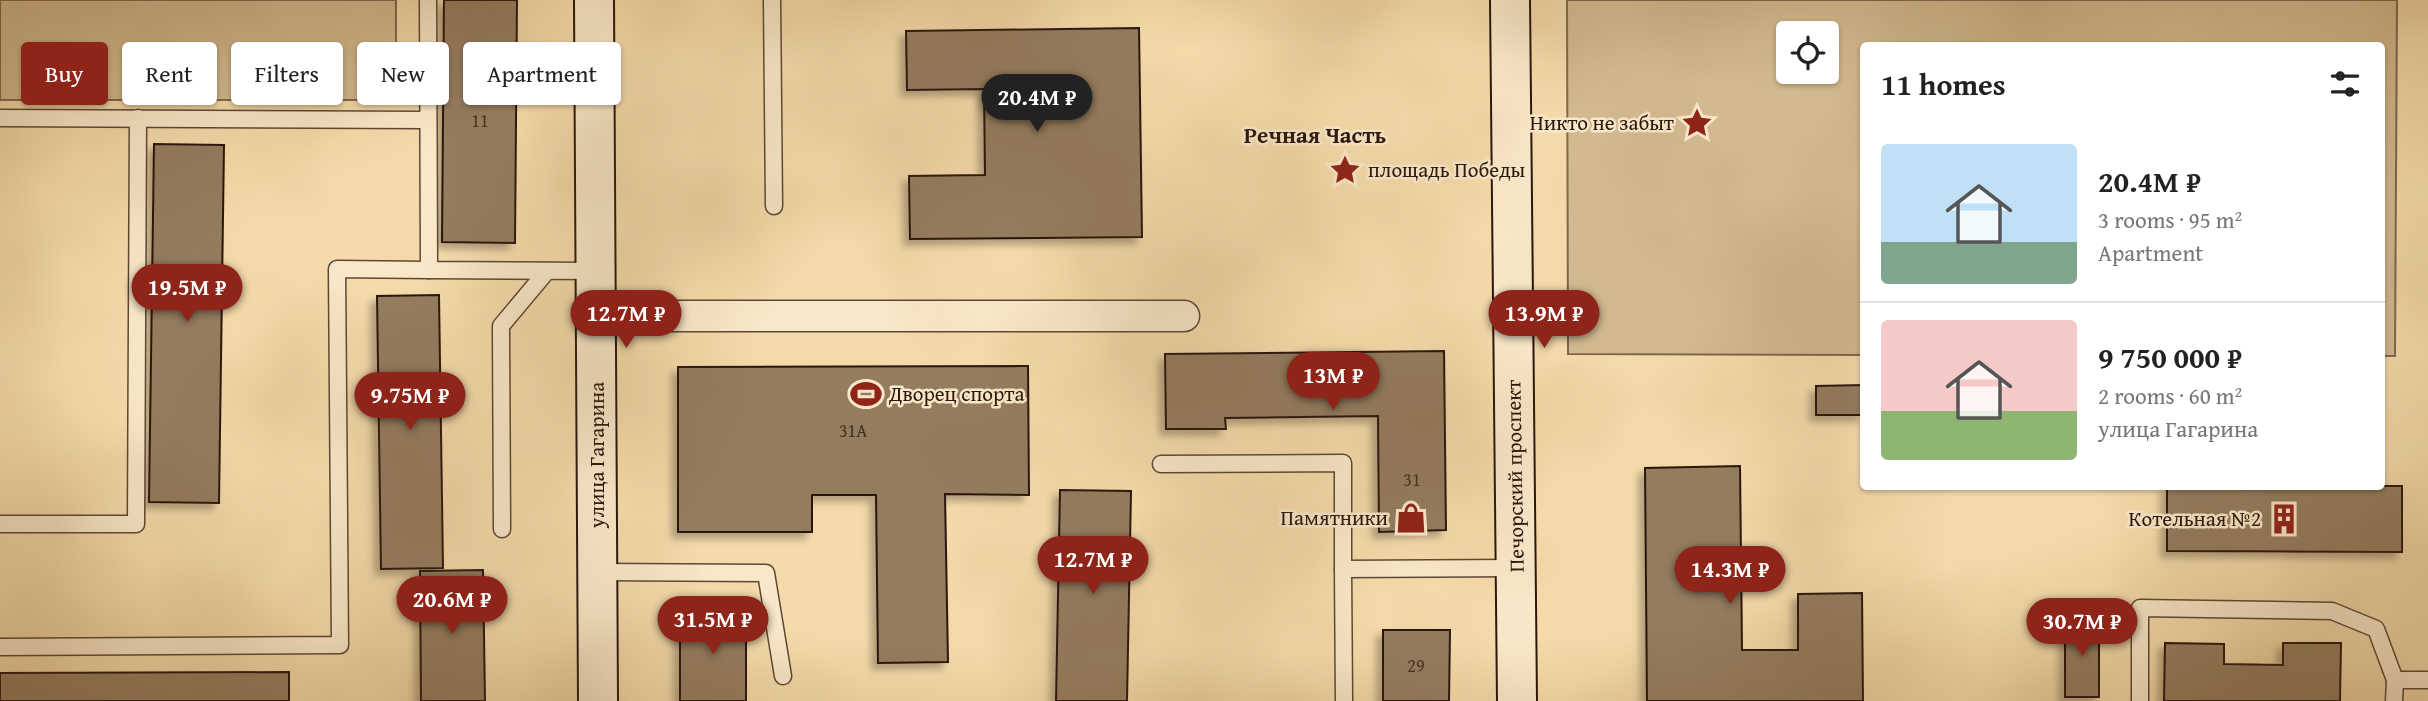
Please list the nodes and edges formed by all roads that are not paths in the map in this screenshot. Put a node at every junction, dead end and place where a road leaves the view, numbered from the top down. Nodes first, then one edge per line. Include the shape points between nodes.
1 (428, 0) edge
2 (594, 0) edge
3 (772, 0) edge
4 (1510, 0) edge
5 (0, 118) edge
6 (138, 118) junction
7 (428, 120) junction
8 (774, 206) dead end
9 (429, 270) junction
10 (547, 271) junction
11 (595, 271) junction
12 (596, 316) junction
13 (1184, 316) dead end
14 (1161, 464) dead end
15 (0, 524) edge
16 (502, 529) dead end
17 (1516, 568) junction
18 (1343, 569) junction
19 (597, 572) junction
20 (0, 647) edge
21 (783, 676) dead end
22 (2395, 680) junction
23 (2428, 680) edge
24 (598, 701) edge
25 (1344, 701) edge
26 (1517, 701) edge
27 (2140, 701) edge
28 (2394, 701) edge

1 - 7 lane
2 - 11 main road, улица Гагарина
3 - 8 lane
4 - 17 main road, Печорский проспект
5 - 6 lane
6 - 7 lane
6 - 15 lane via 136,524
7 - 9 lane
9 - 10 lane
9 - 20 lane via 337,269 340,645
10 - 11 lane
10 - 16 lane via 501,326
11 - 12 main road, улица Гагарина
12 - 13 street
12 - 19 main road, улица Гагарина
14 - 18 lane via 1343,463
17 - 18 lane
17 - 26 main road, Печорский проспект
18 - 25 lane
19 - 21 lane via 766,573
19 - 24 main road, улица Гагарина
22 - 23 lane
22 - 27 lane via 2376,629 2332,611 2140,608
22 - 28 lane

